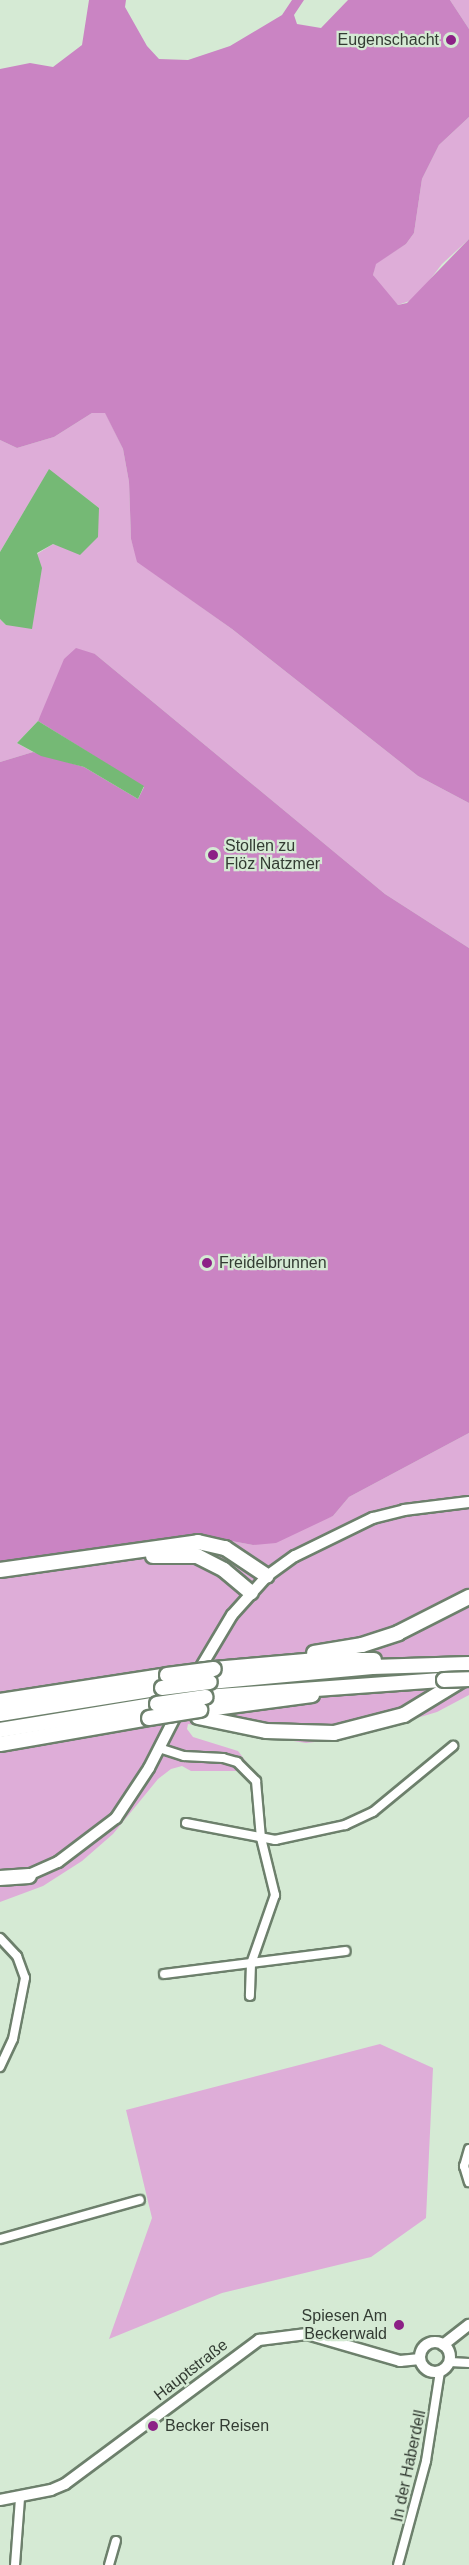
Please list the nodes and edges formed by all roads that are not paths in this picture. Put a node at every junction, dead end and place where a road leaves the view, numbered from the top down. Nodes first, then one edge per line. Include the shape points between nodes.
1 (469, 1502) edge
2 (0, 1570) edge
3 (267, 1576) junction
4 (0, 1579) edge
5 (251, 1593) junction
6 (469, 1598) edge
7 (268, 1663) junction
8 (465, 1664) edge
9 (430, 1665) junction
10 (212, 1675) junction
11 (469, 1678) edge
12 (0, 1701) edge
13 (201, 1708) junction
14 (0, 1714) edge
15 (0, 1730) edge
16 (0, 1745) edge
17 (453, 1746) dead end
18 (159, 1748) junction
19 (186, 1823) dead end
20 (261, 1838) junction
21 (29, 1876) junction
22 (0, 1878) edge
23 (0, 1883) edge
24 (0, 1938) edge
25 (346, 1951) dead end
26 (251, 1964) junction
27 (164, 1974) dead end
28 (250, 1996) dead end
29 (0, 2067) edge
30 (469, 2149) edge
31 (469, 2182) edge
32 (140, 2200) dead end
33 (0, 2239) edge
34 (469, 2325) edge
35 (443, 2344) junction
36 (420, 2359) junction
37 (450, 2362) junction
38 (469, 2363) edge
39 (440, 2372) junction
40 (20, 2498) junction
41 (0, 2500) edge
42 (116, 2541) dead end
43 (15, 2565) edge
44 (109, 2565) edge
45 (398, 2565) edge

1 - 3 street via 414,1508 373,1518 295,1556
2 - 3 highway via 198,1542 225,1548
3 - 5 street
4 - 5 highway via 184,1554 212,1562
5 - 18 street via 215,1637
6 - 7 highway via 398,1633 362,1645
7 - 9 highway via 355,1659
7 - 10 highway
8 - 9 highway
9 - 10 highway
10 - 12 highway, bridge via 167,1675
10 - 14 highway, bridge via 162,1688
11 - 13 highway, bridge via 373,1684
11 - 13 highway via 404,1715 334,1733 266,1731
13 - 15 highway, bridge via 157,1704
13 - 16 highway, bridge
17 - 20 street via 361,1819 288,1839
18 - 20 street via 184,1756 223,1758 250,1773 258,1790
18 - 21 street via 116,1818 87,1842
19 - 20 street
20 - 26 street via 275,1894
21 - 22 highway
21 - 23 street
24 - 29 street via 17,1956 25,1978 13,2039
25 - 26 street
26 - 27 street
26 - 28 street
30 - 31 street via 464,2166
32 - 33 street
34 - 35 street
35 - 36 street via 428,2344
35 - 37 street via 450,2352
36 - 39 street via 426,2370
36 - 40 street, Hauptstraße via 400,2361 307,2334 259,2340 65,2484
37 - 38 street
37 - 39 street
39 - 45 street, In der Haberdell via 424,2472
40 - 41 street, Hauptstraße
40 - 43 street
42 - 44 street

